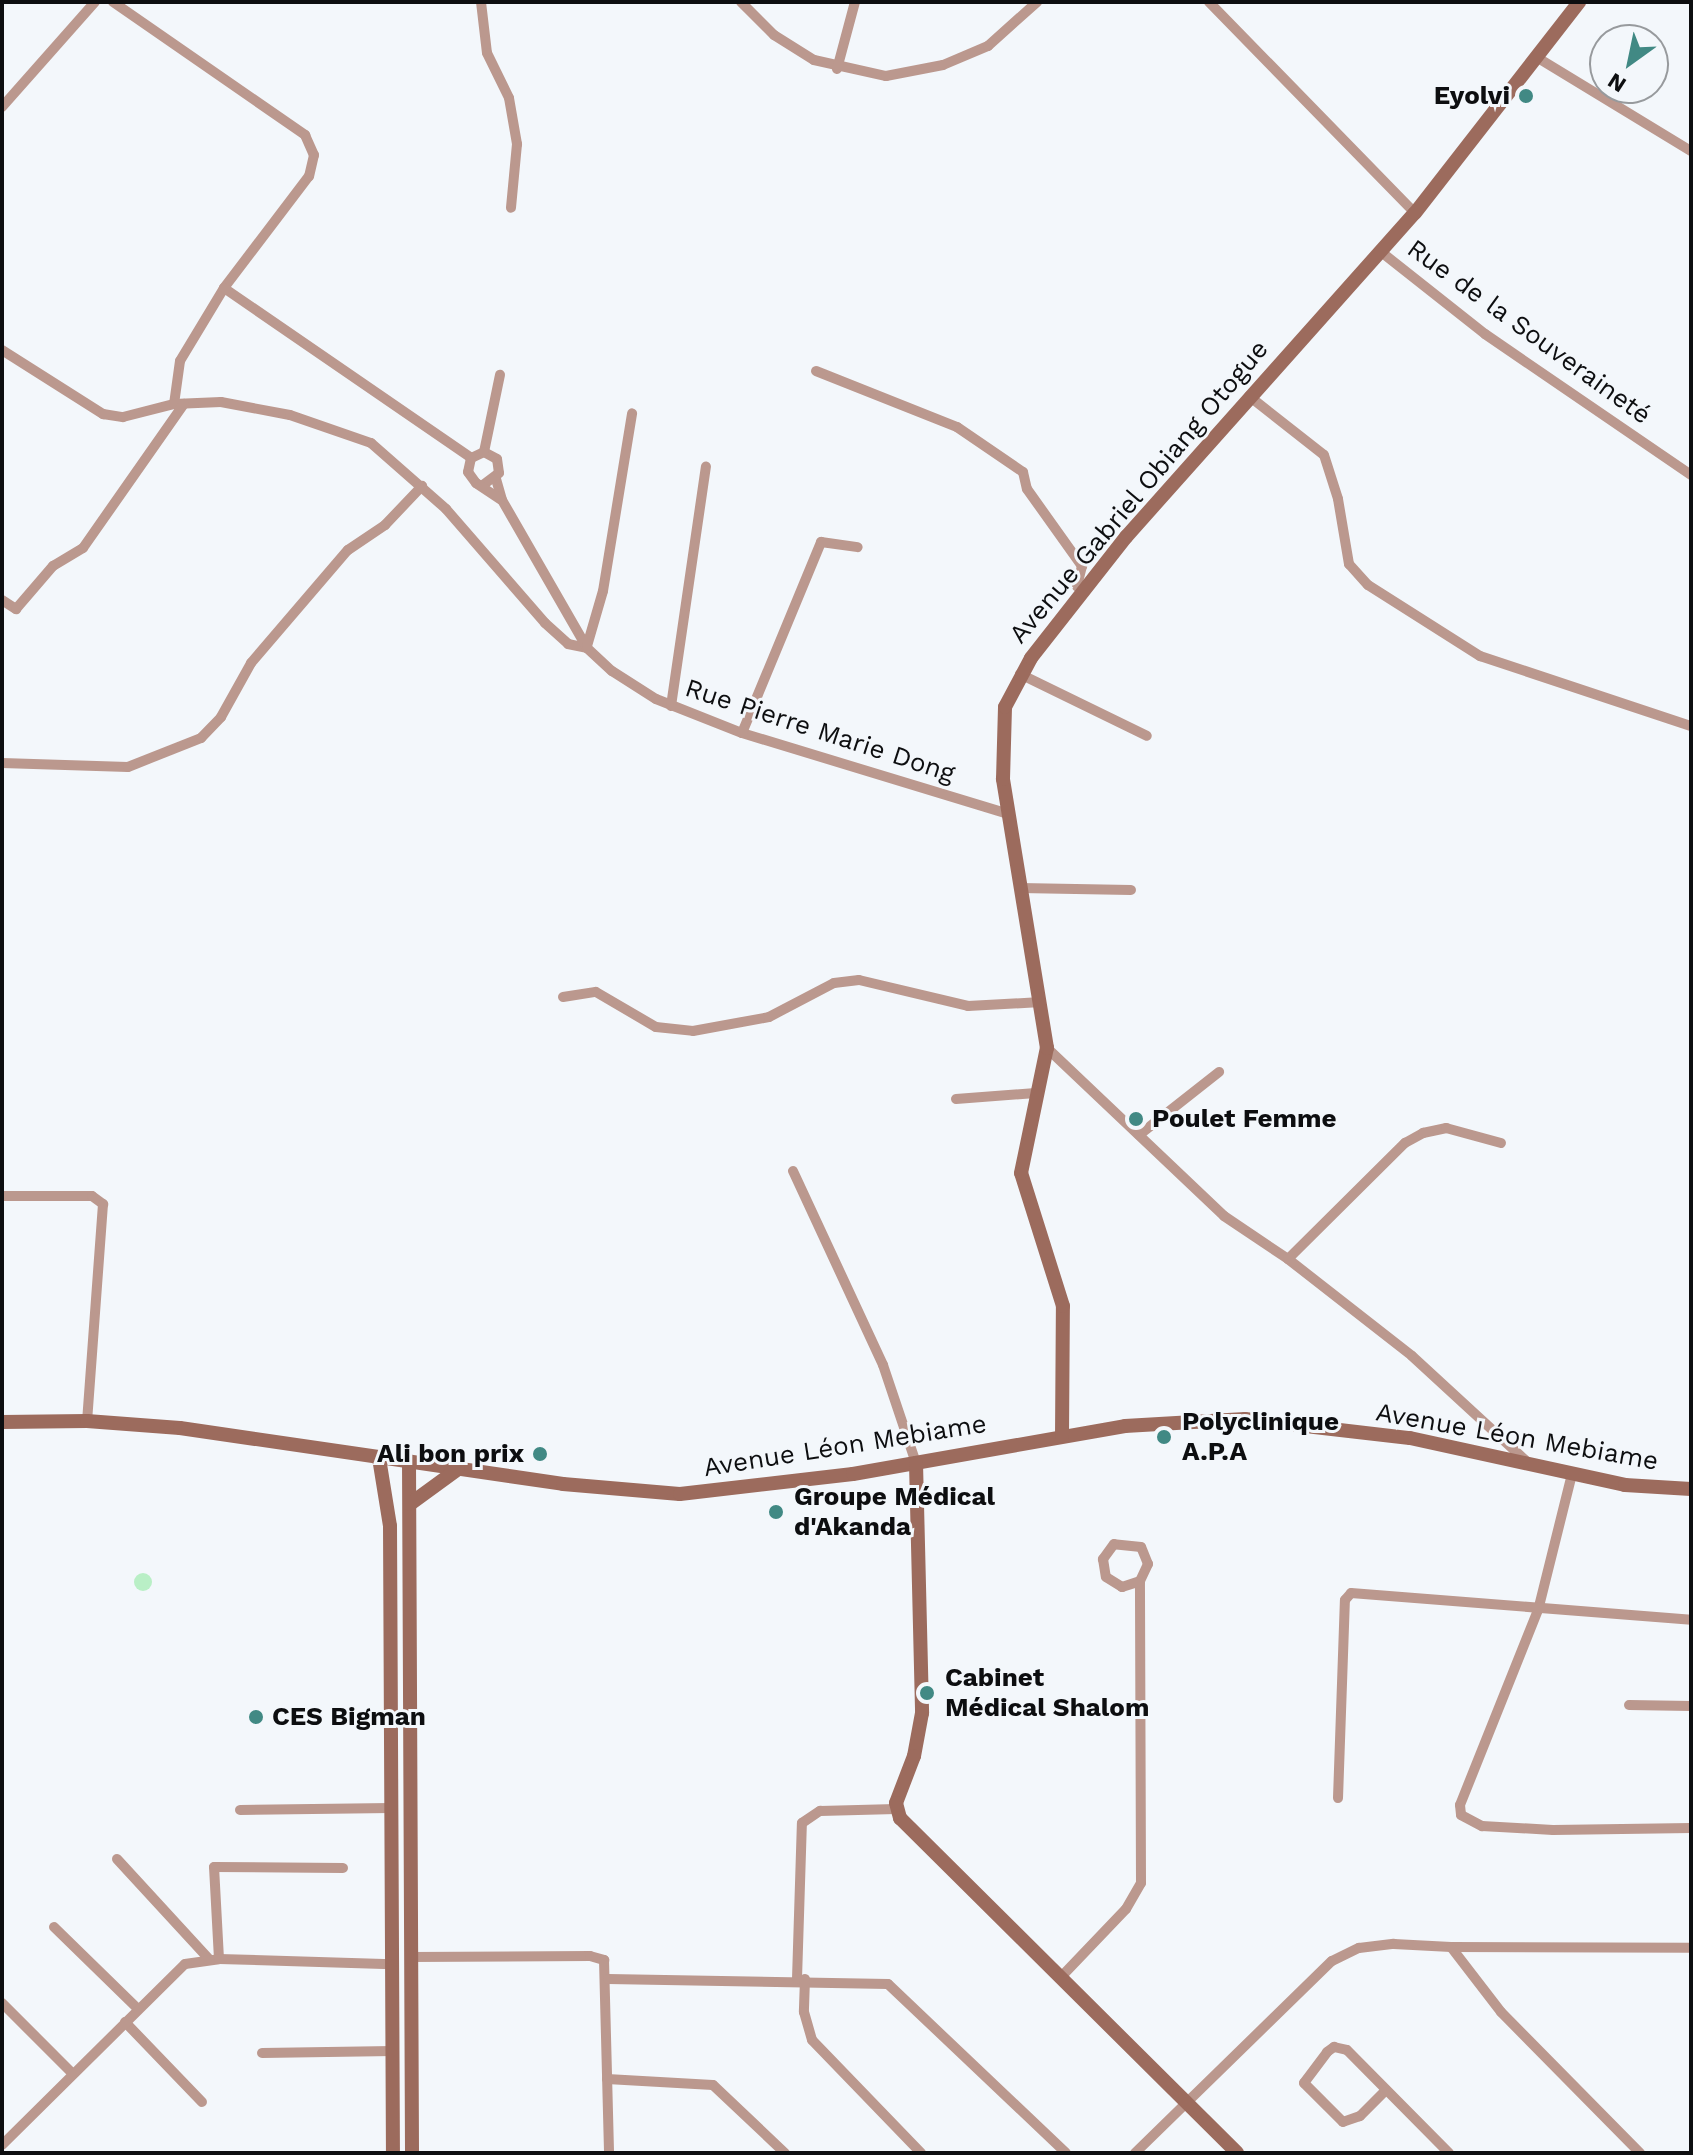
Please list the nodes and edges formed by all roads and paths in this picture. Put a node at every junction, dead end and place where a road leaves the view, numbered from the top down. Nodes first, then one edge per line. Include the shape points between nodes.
1 (95, 2) edge
2 (113, 2) edge
3 (481, 2) edge
4 (741, 2) edge
5 (855, 2) edge
6 (1037, 2) edge
7 (1209, 2) edge
8 (1579, 2) edge
9 (1538, 58) junction
10 (837, 69) junction
11 (2, 107) edge
12 (1691, 151) edge
13 (511, 208) dead end
14 (1415, 213) junction
15 (1380, 251) junction
16 (224, 288) junction
17 (2, 350) edge
18 (816, 371) dead end
19 (500, 375) dead end
20 (1249, 396) junction
21 (179, 404) junction
22 (632, 413) dead end
23 (484, 452) junction
24 (471, 458) junction
25 (706, 467) dead end
26 (1691, 475) edge
27 (496, 479) junction
28 (483, 485) junction
29 (422, 486) junction
30 (502, 500) junction
31 (858, 547) dead end
32 (1083, 590) junction
33 (2, 600) edge
34 (587, 648) junction
35 (1020, 674) junction
36 (671, 706) junction
37 (1691, 726) edge
38 (742, 733) junction
39 (1147, 736) dead end
40 (2, 763) edge
41 (1009, 814) junction
42 (1020, 888) junction
43 (1131, 890) dead end
44 (563, 997) dead end
45 (1041, 1002) junction
46 (1047, 1048) junction
47 (1219, 1072) dead end
48 (1036, 1093) junction
49 (956, 1099) dead end
50 (1139, 1135) junction
51 (1501, 1143) dead end
52 (793, 1171) dead end
53 (2, 1196) edge
54 (1288, 1259) junction
55 (87, 1421) junction
56 (2, 1422) edge
57 (1062, 1436) junction
58 (379, 1458) junction
59 (1525, 1460) junction
60 (409, 1461) junction
61 (916, 1463) junction
62 (458, 1469) junction
63 (1572, 1474) junction
64 (1691, 1489) edge
65 (410, 1504) junction
66 (1140, 1581) junction
67 (1538, 1610) junction
68 (1691, 1620) edge
69 (1629, 1705) dead end
70 (1691, 1706) edge
71 (1338, 1798) dead end
72 (391, 1808) junction
73 (896, 1809) junction
74 (240, 1810) dead end
75 (1691, 1828) edge
76 (117, 1859) dead end
77 (343, 1868) dead end
78 (54, 1927) dead end
79 (1451, 1947) junction
80 (1691, 1948) edge
81 (411, 1957) junction
82 (214, 1959) junction
83 (392, 1964) junction
84 (1061, 1977) junction
85 (608, 1979) junction
86 (801, 1979) junction
87 (2, 2003) edge
88 (137, 2008) junction
89 (125, 2022) junction
90 (393, 2051) junction
91 (262, 2053) dead end
92 (73, 2074) junction
93 (607, 2079) junction
94 (1386, 2090) junction
95 (202, 2102) dead end
96 (1188, 2104) junction
97 (2, 2145) edge
98 (393, 2153) edge
99 (412, 2153) edge
100 (609, 2153) edge
101 (785, 2153) edge
102 (921, 2153) edge
103 (1066, 2153) edge
104 (1135, 2153) edge
105 (1237, 2153) edge
106 (1449, 2153) edge
107 (1640, 2153) edge

1 - 11 street
2 - 16 street via 163,32 312,145 309,176
3 - 13 street via 487,53 509,98 517,144
4 - 10 street via 774,35
5 - 10 street
6 - 10 street via 988,46 943,65 886,76
7 - 14 street
8 - 9 street, Avenue Gabriel Obiang Otogue
9 - 12 street
9 - 14 street, Avenue Gabriel Obiang Otogue
14 - 15 street, Avenue Gabriel Obiang Otogue
15 - 20 street, Avenue Gabriel Obiang Otogue
15 - 26 street, Rue de la Souveraineté via 1485,334
16 - 21 street via 180,361
16 - 24 street
17 - 21 street via 103,414 123,417
18 - 32 street via 957,427 1023,472 1027,489 1082,566 1077,586
19 - 23 street via 493,389
20 - 32 street, Avenue Gabriel Obiang Otogue
20 - 37 street via 1324,455 1349,564 1368,585 1480,656
21 - 29 street via 235,404 344,431 371,443
21 - 33 street via 83,548 53,566 16,609
22 - 34 street via 603,591
23 - 24 street
23 - 27 street via 497,459
24 - 28 street via 468,472
25 - 36 street
27 - 28 street
27 - 30 street
28 - 30 street
29 - 34 street via 545,623 568,644
29 - 40 street via 385,525 348,550 251,663 212,731 179,750 128,767
30 - 34 street
31 - 38 street via 821,542
32 - 35 street, Avenue Gabriel Obiang Otogue
34 - 36 street, Rue Pierre Marie Dong via 612,671
35 - 39 street
35 - 41 street, Avenue Gabriel Obiang Otogue via 1002,727
36 - 38 street, Rue Pierre Marie Dong
38 - 41 street, Rue Pierre Marie Dong
41 - 42 street, Avenue Gabriel Obiang Otogue
42 - 43 street
42 - 45 street, Avenue Gabriel Obiang Otogue
44 - 45 street via 596,992 656,1027 693,1031 769,1017 834,983 859,980 968,1006
45 - 46 street, Avenue Gabriel Obiang Otogue
46 - 48 street, Avenue Gabriel Obiang Otogue
46 - 50 street
47 - 50 street
48 - 49 street
48 - 57 street, Avenue Gabriel Obiang Otogue via 1021,1173 1063,1306
50 - 54 street via 1224,1216
51 - 54 street via 1446,1128 1423,1133 1405,1143
52 - 61 street via 883,1365
53 - 55 street via 88,1196 103,1204
54 - 59 street via 1429,1371
55 - 56 street, Avenue Léon Mebiame
55 - 58 street, Avenue Léon Mebiame
57 - 59 street, Avenue Léon Mebiame via 1170,1421 1245,1419 1410,1438
57 - 61 street, Avenue Léon Mebiame
58 - 60 street, Avenue Léon Mebiame
58 - 72 street via 390,1526
59 - 63 street, Avenue Léon Mebiame
60 - 62 street, Avenue Léon Mebiame
60 - 65 street
61 - 62 street, Avenue Léon Mebiame via 757,1488 680,1494
61 - 73 street via 922,1713
62 - 65 street
63 - 64 street, Avenue Léon Mebiame
63 - 67 street
65 - 81 street
66 - 66 street via 1148,1564 1141,1547 1114,1544 1103,1559 1106,1577 1122,1587
66 - 84 street via 1141,1883 1126,1909
67 - 68 street
67 - 71 street via 1348,1595
67 - 75 street via 1460,1805 1461,1815 1482,1826 1527,1829
69 - 70 street
72 - 74 street
72 - 83 street
73 - 84 street
73 - 86 street via 820,1811 802,1823
76 - 82 street
77 - 82 street via 214,1867
78 - 88 street
79 - 80 street
79 - 96 street via 1394,1944 1343,1954
79 - 107 street via 1501,2012
81 - 85 street via 590,1956 604,1960
81 - 99 street
82 - 83 street
82 - 88 street via 177,1968
83 - 90 street
84 - 96 street
85 - 86 street
85 - 93 street
86 - 102 street via 812,2040
86 - 103 street via 875,1980 898,1988
87 - 92 street
88 - 89 street
89 - 92 street
89 - 95 street
90 - 91 street
90 - 98 street
92 - 97 street
93 - 100 street
93 - 101 street via 703,2080 720,2089
94 - 94 street via 1340,2048 1327,2052 1304,2083 1343,2122 1360,2116
94 - 106 street
96 - 104 street
96 - 105 street

